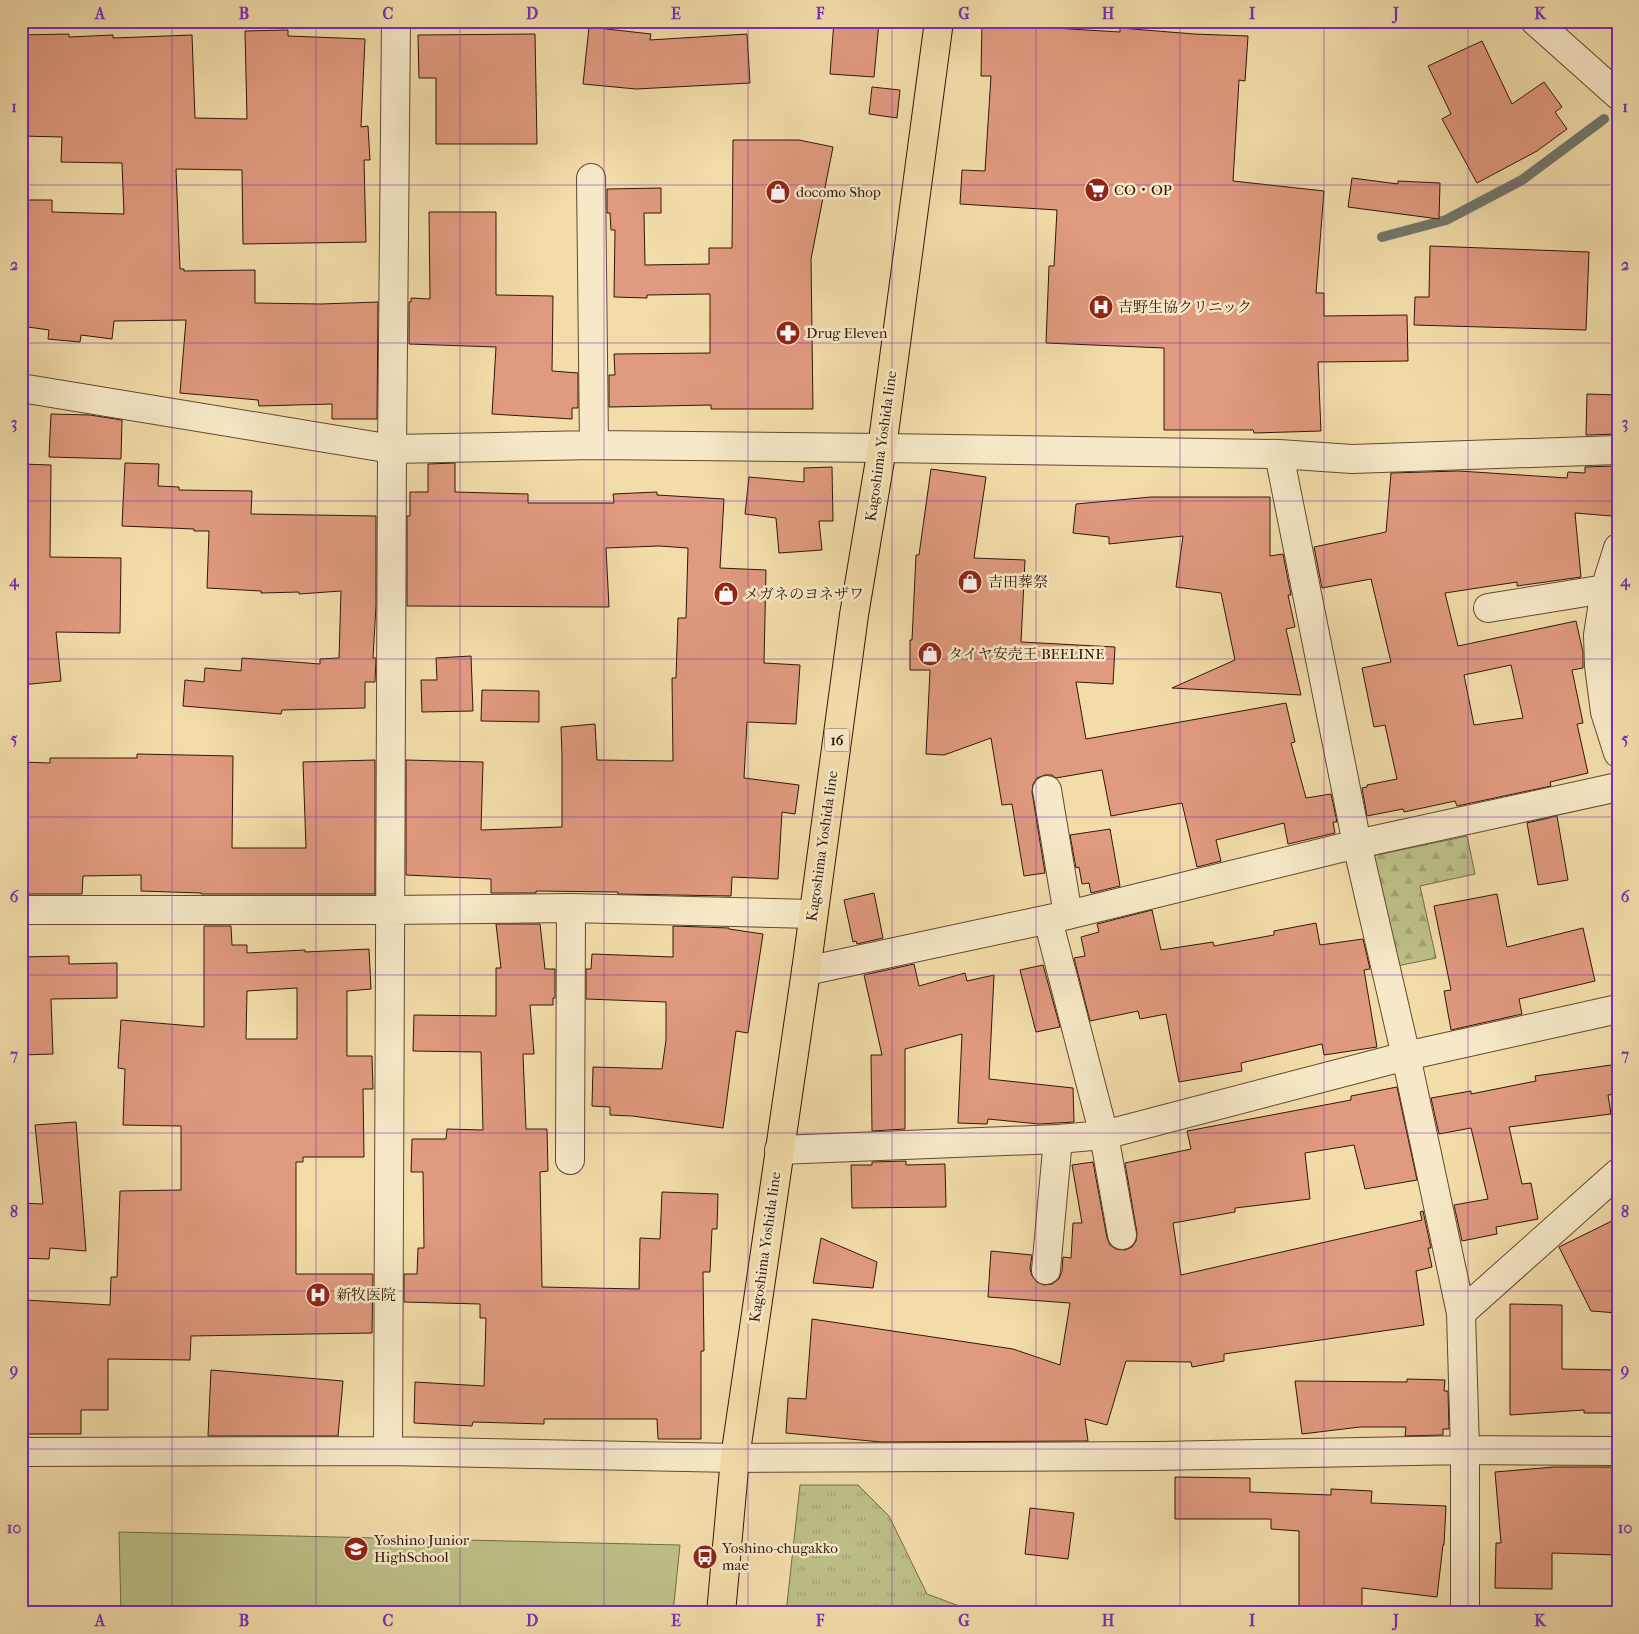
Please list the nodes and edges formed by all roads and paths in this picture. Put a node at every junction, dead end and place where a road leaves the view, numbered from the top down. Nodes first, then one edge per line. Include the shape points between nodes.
1 (396, 21) edge
2 (939, 21) edge
3 (1535, 21) edge
4 (1618, 94) edge
5 (591, 178) dead end
6 (21, 388) edge
7 (594, 446) junction
8 (882, 448) junction
9 (392, 449) junction
10 (1618, 450) edge
11 (1279, 454) junction
12 (1618, 548) edge
13 (1605, 589) junction
14 (1488, 608) dead end
15 (1618, 753) edge
16 (1618, 787) edge
17 (1048, 790) dead end
18 (1357, 844) junction
19 (571, 908) junction
20 (21, 910) edge
21 (390, 910) junction
22 (813, 914) junction
23 (1058, 918) junction
24 (806, 971) junction
25 (1618, 1009) edge
26 (1406, 1056) junction
27 (1104, 1135) junction
28 (1058, 1139) junction
29 (779, 1150) junction
30 (570, 1160) dead end
31 (1618, 1173) edge
32 (1122, 1235) dead end
33 (1046, 1270) dead end
34 (1461, 1313) junction
35 (1465, 1450) junction
36 (388, 1451) junction
37 (1618, 1451) edge
38 (21, 1452) edge
39 (735, 1458) junction
40 (721, 1613) edge
41 (1465, 1613) edge

1 - 9 street
2 - 8 main road, Kagoshima Yoshida line / 16
3 - 4 street
5 - 7 street
6 - 9 street
7 - 8 street
7 - 9 street
8 - 11 street
8 - 22 main road, Kagoshima Yoshida line / 16 via 854,615
9 - 21 street
10 - 11 street via 1352,459
11 - 18 street
12 - 13 street
13 - 14 street
13 - 15 street via 1598,635 1599,666 1605,712
16 - 18 street
17 - 23 street
18 - 23 street
18 - 26 street
19 - 21 street
19 - 22 street
19 - 30 street
20 - 21 street
21 - 36 street
22 - 24 main road, Kagoshima Yoshida line / 16
23 - 24 street
23 - 27 street
24 - 29 main road, Kagoshima Yoshida line / 16
25 - 26 street
26 - 27 street
26 - 34 street
27 - 28 street
27 - 32 street
28 - 29 street
28 - 33 street
29 - 39 main road, Kagoshima Yoshida line / 16
31 - 34 street
34 - 35 street
35 - 37 street
35 - 39 street via 1158,1456
35 - 41 street
36 - 38 street
36 - 39 street
39 - 40 main road, Kagoshima Yoshida line / 16

